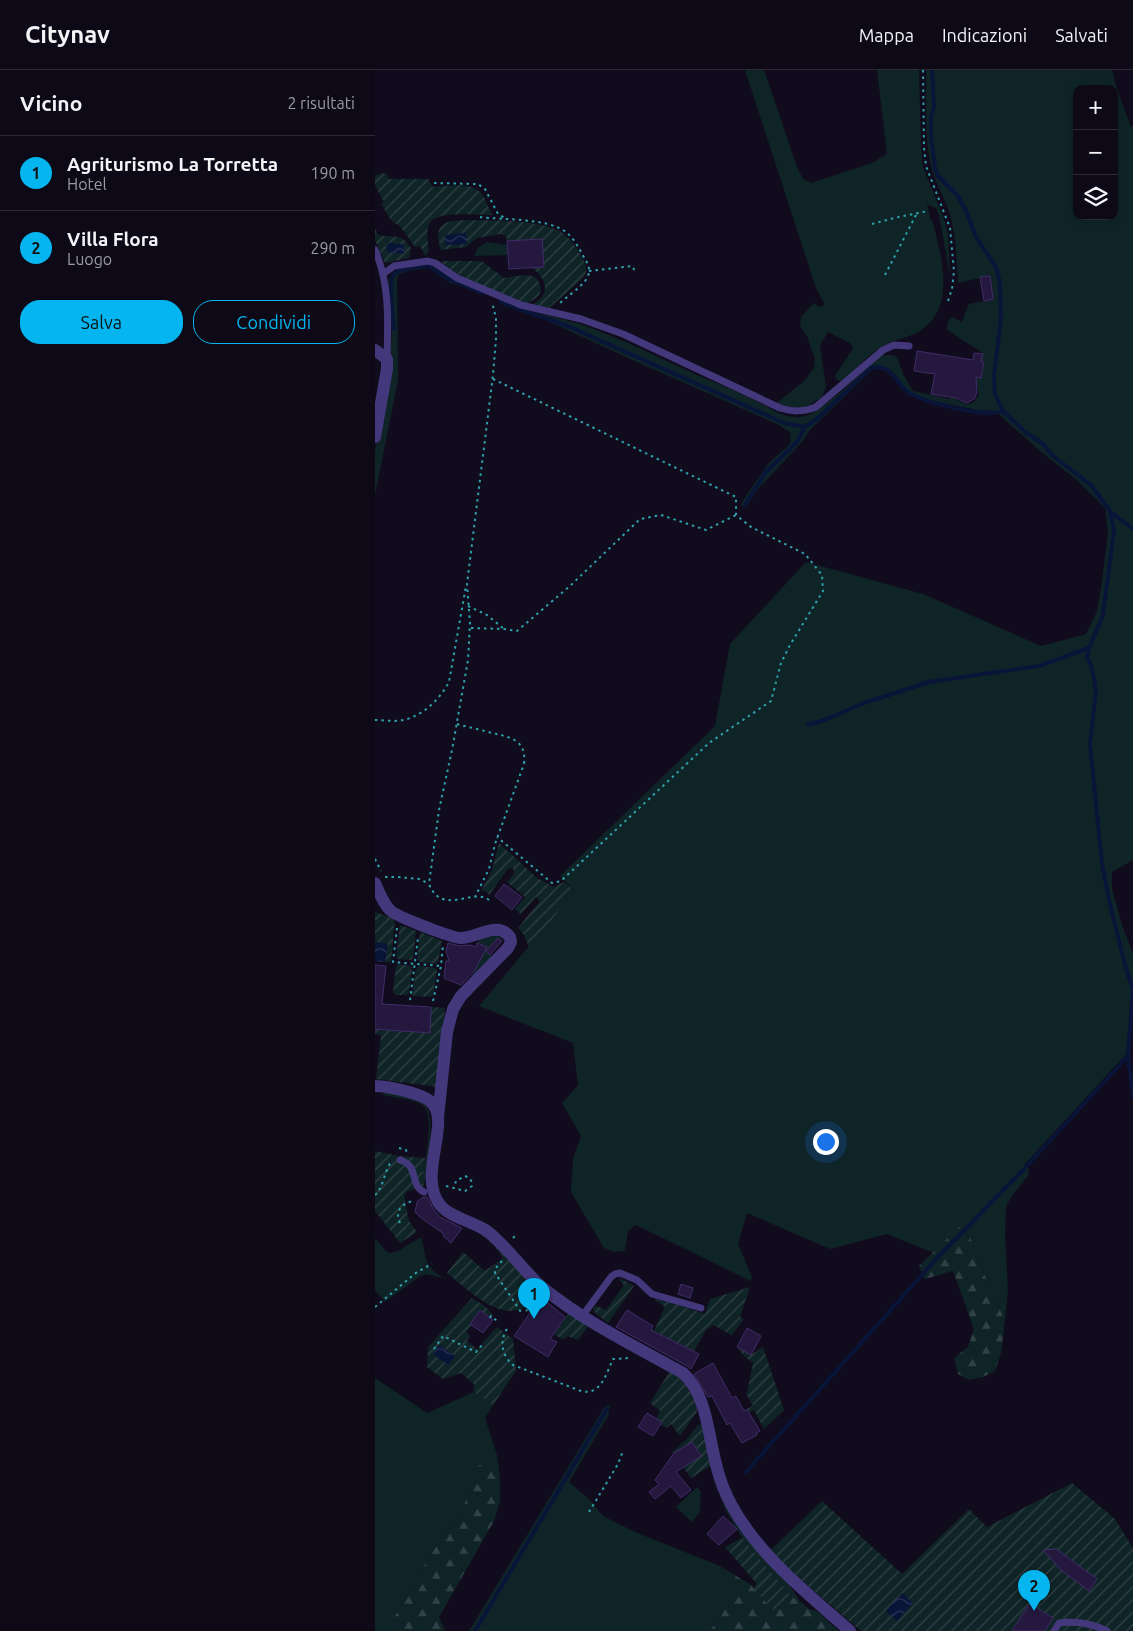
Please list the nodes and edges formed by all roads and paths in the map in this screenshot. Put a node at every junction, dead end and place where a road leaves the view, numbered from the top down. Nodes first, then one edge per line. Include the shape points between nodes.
1 (923, 70) edge
2 (434, 183) dead end
3 (928, 211) dead end
4 (917, 213) junction
5 (480, 217) dead end
6 (507, 219) junction
7 (871, 224) dead end
8 (375, 250) edge
9 (635, 271) dead end
10 (589, 272) junction
11 (383, 274) junction
12 (885, 275) dead end
13 (487, 291) junction
14 (948, 301) dead end
15 (551, 312) junction
16 (909, 346) dead end
17 (375, 350) edge
18 (387, 359) junction
19 (493, 379) junction
20 (375, 437) edge
21 (736, 516) junction
22 (467, 584) junction
23 (469, 606) junction
24 (470, 628) junction
25 (504, 629) junction
26 (375, 720) edge
27 (457, 724) junction
28 (497, 837) junction
29 (375, 859) edge
30 (375, 883) edge
31 (429, 884) junction
32 (475, 897) junction
33 (489, 900) dead end
34 (397, 922) dead end
35 (419, 930) dead end
36 (444, 940) dead end
37 (414, 964) junction
38 (441, 966) junction
39 (410, 1000) dead end
40 (433, 1001) dead end
41 (375, 1086) edge
42 (438, 1117) junction
43 (400, 1160) joint
44 (454, 1188) junction
45 (428, 1190) junction
46 (375, 1195) edge
47 (412, 1201) dead end
48 (400, 1223) dead end
49 (501, 1259) dead end
50 (432, 1264) dead end
51 (544, 1288) junction
52 (375, 1307) edge
53 (701, 1308) dead end
54 (525, 1311) dead end
55 (523, 1315) dead end
56 (583, 1315) junction
57 (490, 1318) dead end
58 (497, 1321) dead end
59 (507, 1329) dead end
60 (480, 1343) dead end
61 (637, 1347) junction
62 (434, 1349) dead end
63 (623, 1451) dead end
64 (589, 1512) dead end
65 (851, 1631) edge
66 (1054, 1631) edge
67 (1107, 1631) edge

1 - 14 path via 926,166 950,228 953,271
2 - 6 path via 478,184 485,189 498,214
3 - 4 path
4 - 7 path
4 - 12 path
5 - 6 path
6 - 10 path via 539,222 566,232 589,264
8 - 11 lane
9 - 10 path via 632,266
10 - 15 path via 586,279
11 - 13 lane via 394,266 428,261
11 - 18 lane via 388,325
13 - 15 lane via 521,305
13 - 19 path via 496,318
15 - 16 lane via 623,334 793,412 816,407 883,350
17 - 18 street
18 - 20 street
19 - 21 path via 728,492 736,497
19 - 22 path
21 - 25 path via 705,530 661,515 640,518 570,586 517,631
21 - 28 path via 751,528 805,554 822,574 823,590 781,663 771,701 709,743 561,882 552,883
22 - 23 path
22 - 26 path via 449,682 442,694 414,716 403,720
23 - 24 path
23 - 25 path
24 - 25 path
24 - 27 path
27 - 28 path via 513,738 525,755
27 - 31 path via 439,810
28 - 32 path via 489,869
29 - 31 path via 387,878 420,879
30 - 42 street via 386,905 395,914 456,938 496,929 503,930 510,937 508,948 461,996 450,1015
31 - 32 path via 439,898 463,900
32 - 33 path
34 - 37 path via 393,962
35 - 37 path
36 - 38 path
37 - 38 path
37 - 39 path
38 - 40 path
41 - 42 street via 425,1097 435,1107
42 - 45 street
43 - 45 lane via 411,1167 418,1190
43 - 46 path via 392,1161 385,1170 380,1192
44 - 44 path via 465,1191 472,1182 470,1178 461,1177
44 - 45 path via 440,1185
45 - 51 street via 443,1208 487,1231
47 - 48 path via 398,1211
49 - 55 path via 495,1273
50 - 52 path via 417,1272
51 - 54 path
51 - 56 street
53 - 56 lane via 652,1294 637,1280 620,1273 611,1277
56 - 61 street
57 - 58 path
59 - 61 path via 503,1348 513,1365 588,1393 602,1384 613,1358 629,1358
60 - 62 path via 482,1345 476,1352 443,1336
61 - 65 street via 689,1378 701,1404 720,1478 747,1530 788,1576
63 - 64 path
66 - 67 lane via 1059,1623 1073,1622 1083,1622

